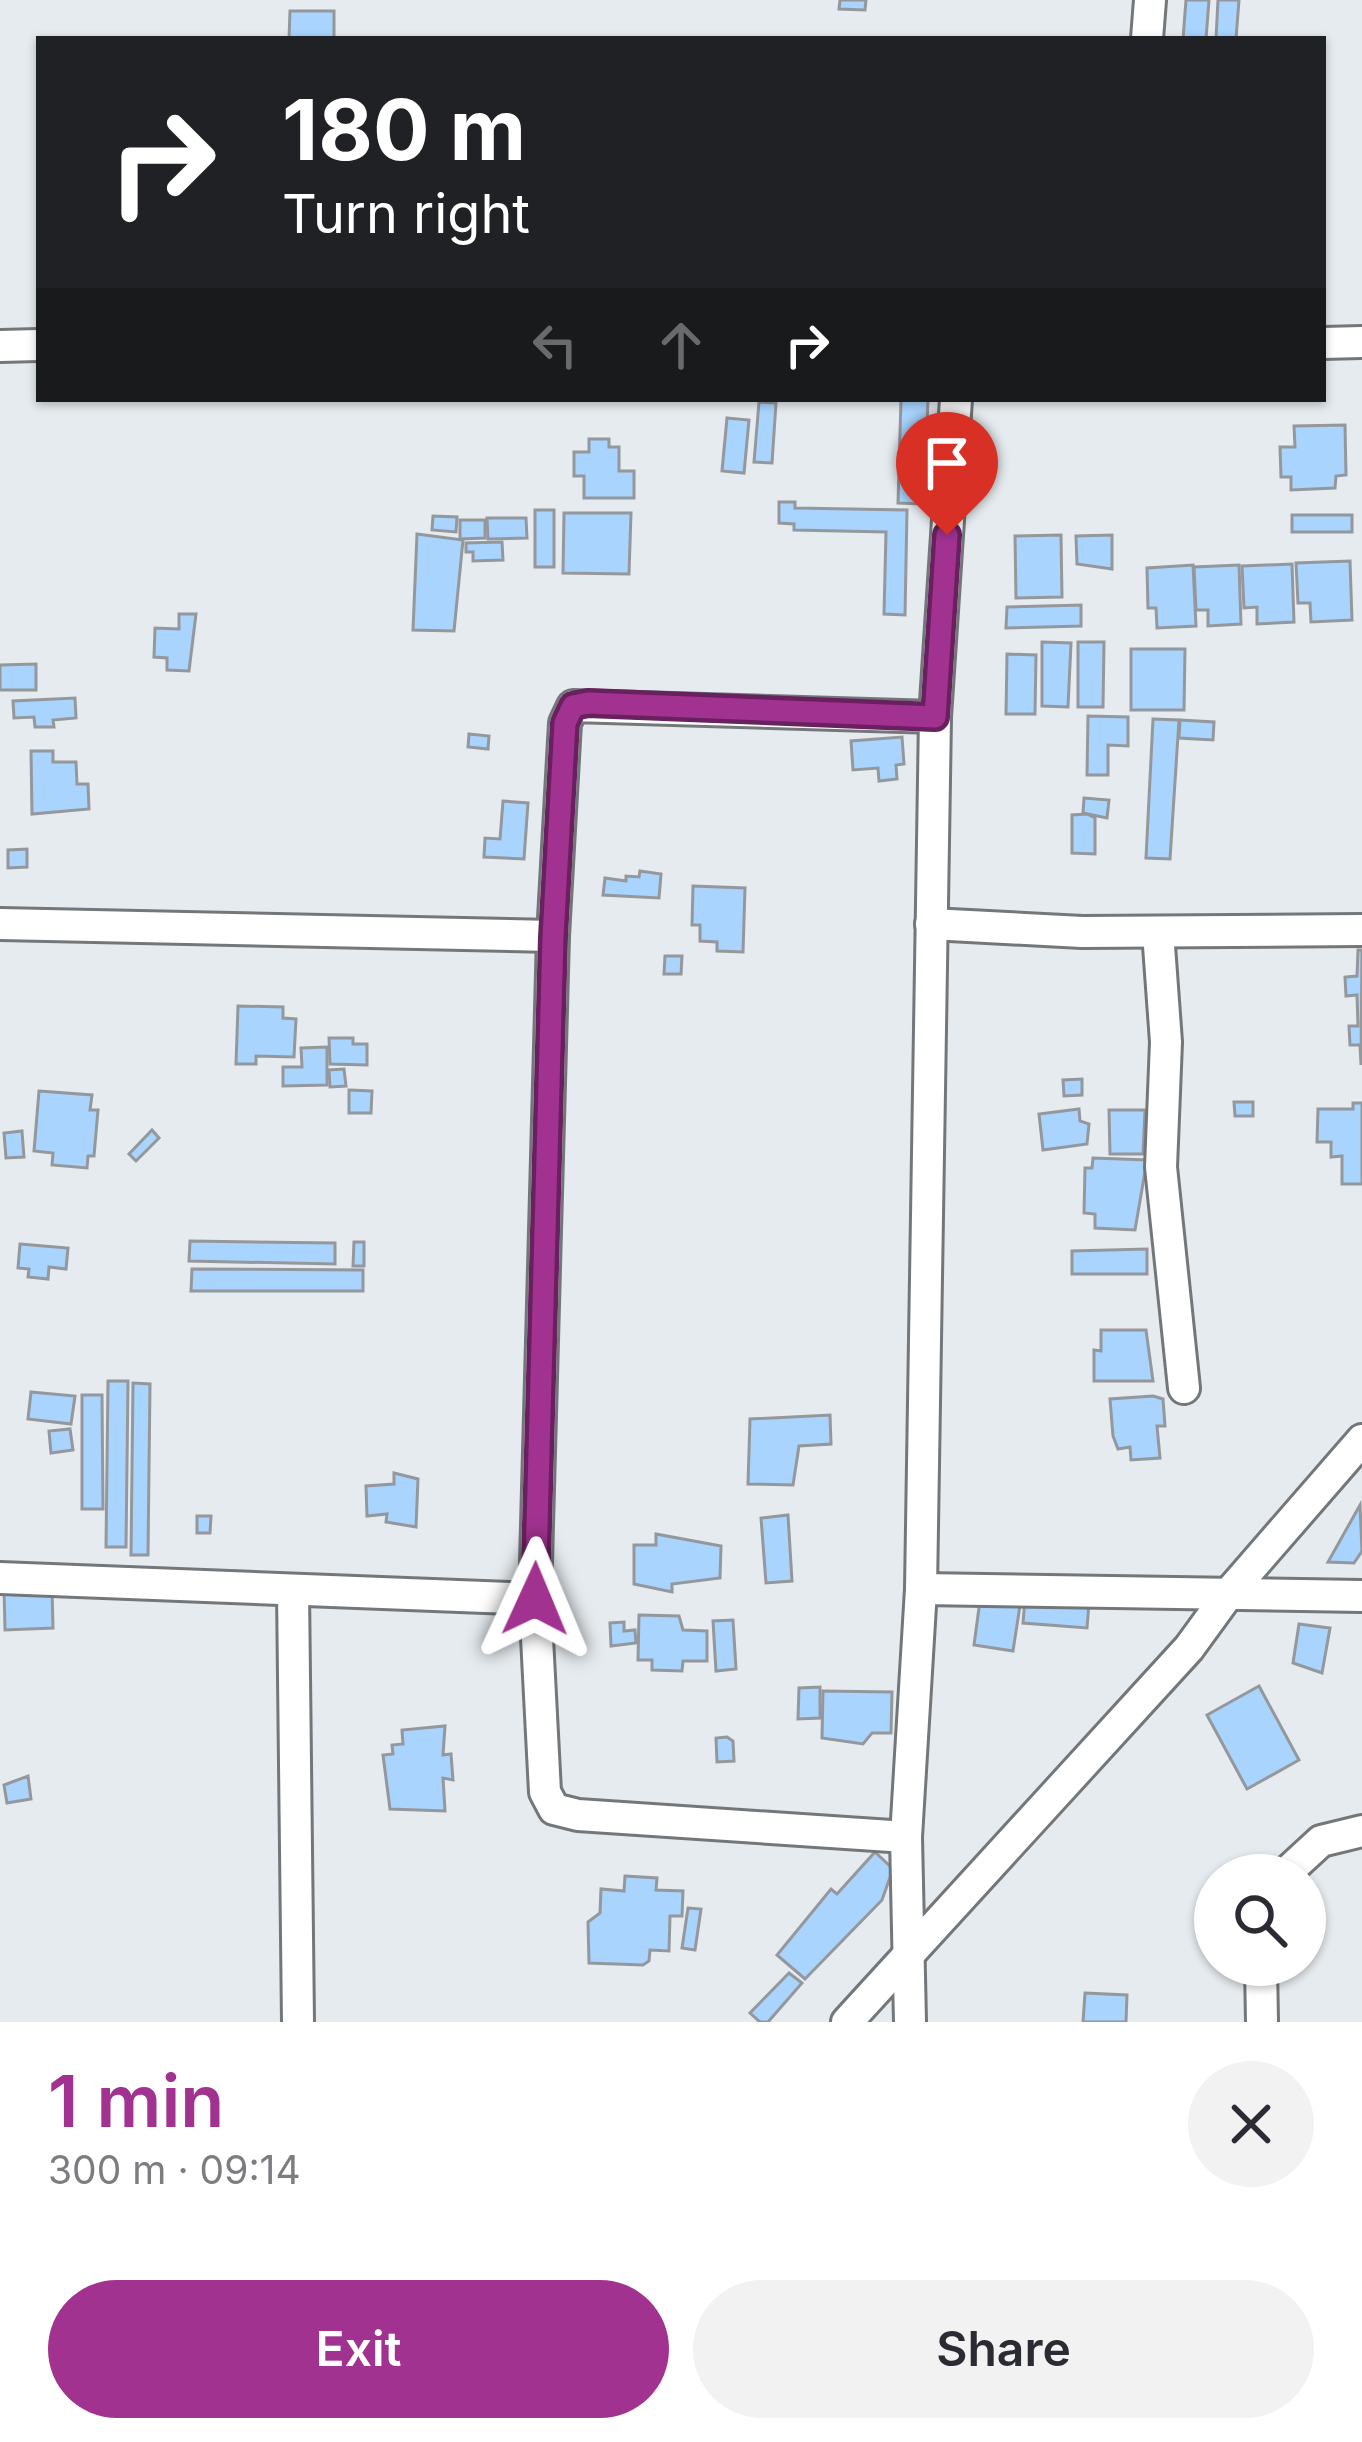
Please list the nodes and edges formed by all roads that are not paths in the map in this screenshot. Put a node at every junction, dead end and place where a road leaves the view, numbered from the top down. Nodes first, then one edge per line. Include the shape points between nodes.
1 (1150, 0) edge
2 (1148, 36) edge
3 (1362, 342) edge
4 (1326, 343) edge
5 (36, 345) edge
6 (0, 346) edge
7 (956, 402) edge
8 (935, 717) junction
9 (0, 924) edge
10 (931, 925) junction
11 (1362, 930) edge
12 (1158, 932) junction
13 (553, 937) junction
14 (1184, 1388) dead end
15 (1362, 1440) edge
16 (0, 1578) edge
17 (921, 1589) junction
18 (293, 1590) junction
19 (1229, 1593) junction
20 (1362, 1596) edge
21 (535, 1599) junction
22 (1362, 1831) edge
23 (906, 1837) junction
24 (1307, 1854) edge
25 (912, 1956) junction
26 (1262, 1986) edge
27 (298, 2022) edge
28 (847, 2022) edge
29 (910, 2022) edge
30 (1262, 2022) edge

1 - 2 street
3 - 4 street
5 - 6 street
7 - 8 street
8 - 10 street
8 - 13 street via 573,706 565,723
9 - 13 street
10 - 12 street
10 - 17 street
11 - 12 street
12 - 14 street via 1166,1042 1161,1167
13 - 21 street
15 - 19 street
16 - 18 street
17 - 19 street
17 - 23 street
18 - 21 street
18 - 27 street
19 - 20 street
19 - 25 street via 1189,1648
21 - 23 street via 545,1792 554,1809
22 - 24 street via 1321,1841
23 - 25 street
25 - 28 street
25 - 29 street
26 - 30 street

